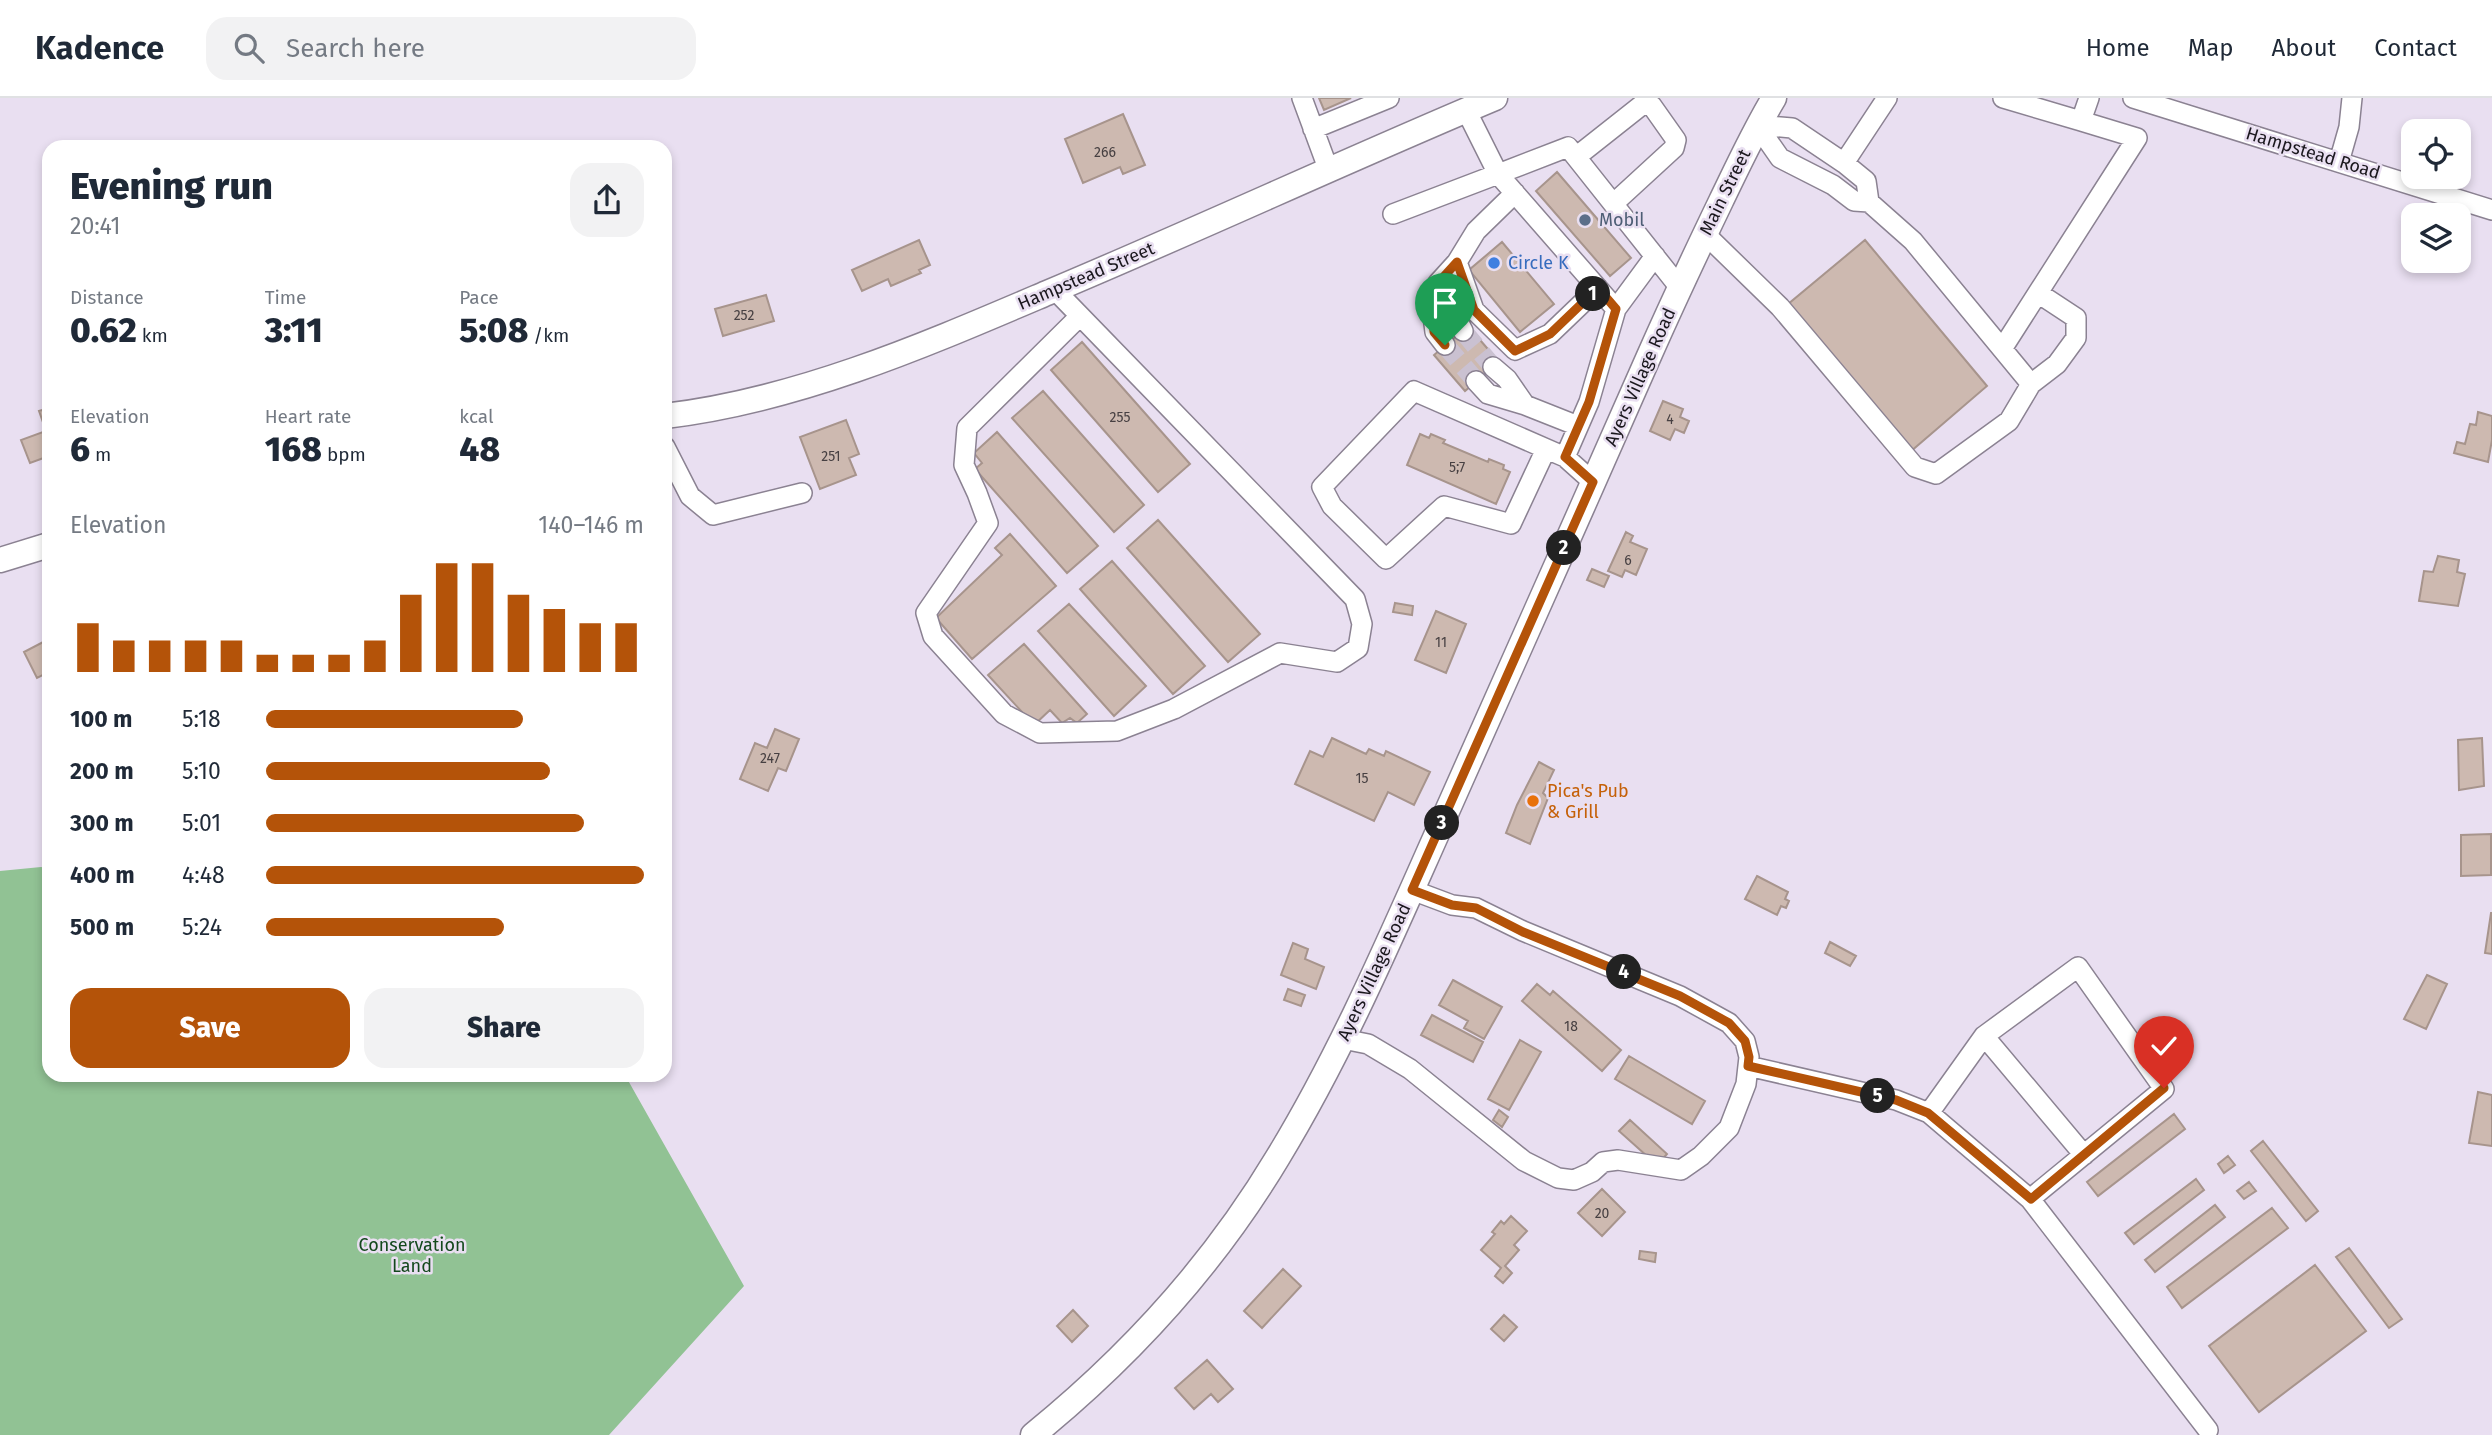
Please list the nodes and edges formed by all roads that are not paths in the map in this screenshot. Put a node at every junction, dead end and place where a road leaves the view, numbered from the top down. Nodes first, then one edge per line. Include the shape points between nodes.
1 (1302, 98) edge
2 (1389, 98) edge
3 (1774, 98) edge
4 (1887, 98) edge
5 (2003, 98) edge
6 (2089, 98) edge
7 (2133, 98) edge
8 (2352, 98) edge
9 (1478, 103) edge
10 (2081, 121) junction
11 (1758, 125) junction
12 (1314, 129) junction
13 (1576, 157) junction
14 (2339, 162) junction
15 (1844, 163) junction
16 (1329, 171) junction
17 (1498, 174) junction
18 (1515, 193) junction
19 (1869, 202) junction
20 (1613, 204) junction
21 (2492, 210) edge
22 (1393, 214) dead end
23 (1705, 234) junction
24 (1655, 256) junction
25 (1457, 262) junction
26 (1438, 283) junction
27 (1598, 288) junction
28 (1680, 288) junction
29 (1055, 290) junction
30 (2038, 293) junction
31 (1616, 309) junction
32 (1080, 316) junction
33 (1463, 331) tunnel mouth
34 (1445, 345) tunnel mouth
35 (2002, 349) junction
36 (1493, 367) tunnel mouth
37 (1476, 382) tunnel mouth
38 (2031, 384) junction
39 (1525, 405) junction
40 (672, 415) edge
41 (1578, 426) junction
42 (1546, 449) junction
43 (1565, 457) junction
44 (672, 461) edge
45 (1593, 482) junction
46 (802, 493) dead end
47 (42, 547) edge
48 (0, 560) edge
49 (1412, 890) junction
50 (1984, 1036) junction
51 (1343, 1039) junction
52 (1748, 1066) junction
53 (1928, 1113) junction
54 (2084, 1155) junction
55 (2031, 1199) junction
56 (2208, 1430) dead end
57 (1033, 1435) edge

1 - 12 street
2 - 12 street
3 - 11 main road, Main Street
4 - 15 street
5 - 10 street
6 - 10 street
7 - 14 street, Hampstead Road
8 - 14 street
9 - 16 main road, Hampstead Street
9 - 17 street
10 - 30 street via 2137,138
11 - 15 street via 1792,128
11 - 19 street via 1780,158 1854,201
11 - 23 main road, Main Street
12 - 16 street
13 - 17 street via 1568,147
13 - 20 street
13 - 20 street via 1643,104 1652,106 1676,140 1674,148
14 - 21 street, Hampstead Road
15 - 19 street via 1866,181
16 - 29 main road, Hampstead Street
17 - 18 street
17 - 22 street
18 - 25 street via 1476,231
18 - 27 street
19 - 35 street via 1913,240
20 - 24 street
23 - 28 main road, Main Street
23 - 38 street via 1780,307 1915,467 1936,474 2009,421
24 - 28 street
24 - 31 street
25 - 26 street
25 - 27 street via 1474,310 1515,351 1550,334
26 - 33 street
26 - 34 street via 1432,308 1434,332
27 - 31 street
28 - 45 main road, Ayers Village Road
29 - 32 street
29 - 40 main road, Hampstead Street via 895,356 768,397
30 - 35 street
30 - 38 street via 2076,318 2076,338 2057,364
31 - 41 street
32 - 32 street via 1355,599 1362,624 1358,648 1337,662 1280,653 1174,709 1117,731 1041,733 1004,714 933,636 926,613 988,523 964,465 967,428
35 - 38 street
36 - 39 street
37 - 39 street via 1488,394
39 - 41 street
41 - 43 street
42 - 42 street via 1414,391 1322,487 1332,506 1386,559 1444,506 1511,524
42 - 43 street
43 - 45 street
44 - 46 street via 690,496 713,515
45 - 49 main road, Ayers Village Road
47 - 48 main road
49 - 51 main road, Ayers Village Road
49 - 52 street via 1452,905 1476,908 1680,996 1729,1023 1745,1041
50 - 53 street
50 - 54 street
50 - 54 street via 2078,967 2164,1088
51 - 52 street via 1384,1052 1524,1161 1558,1178 1574,1180 1603,1162 1618,1160 1681,1170 1729,1128
51 - 57 main road, Ayers Village Road via 1276,1161 1209,1256 1123,1354
52 - 53 street via 1896,1100
53 - 55 street
54 - 55 street
55 - 56 street

